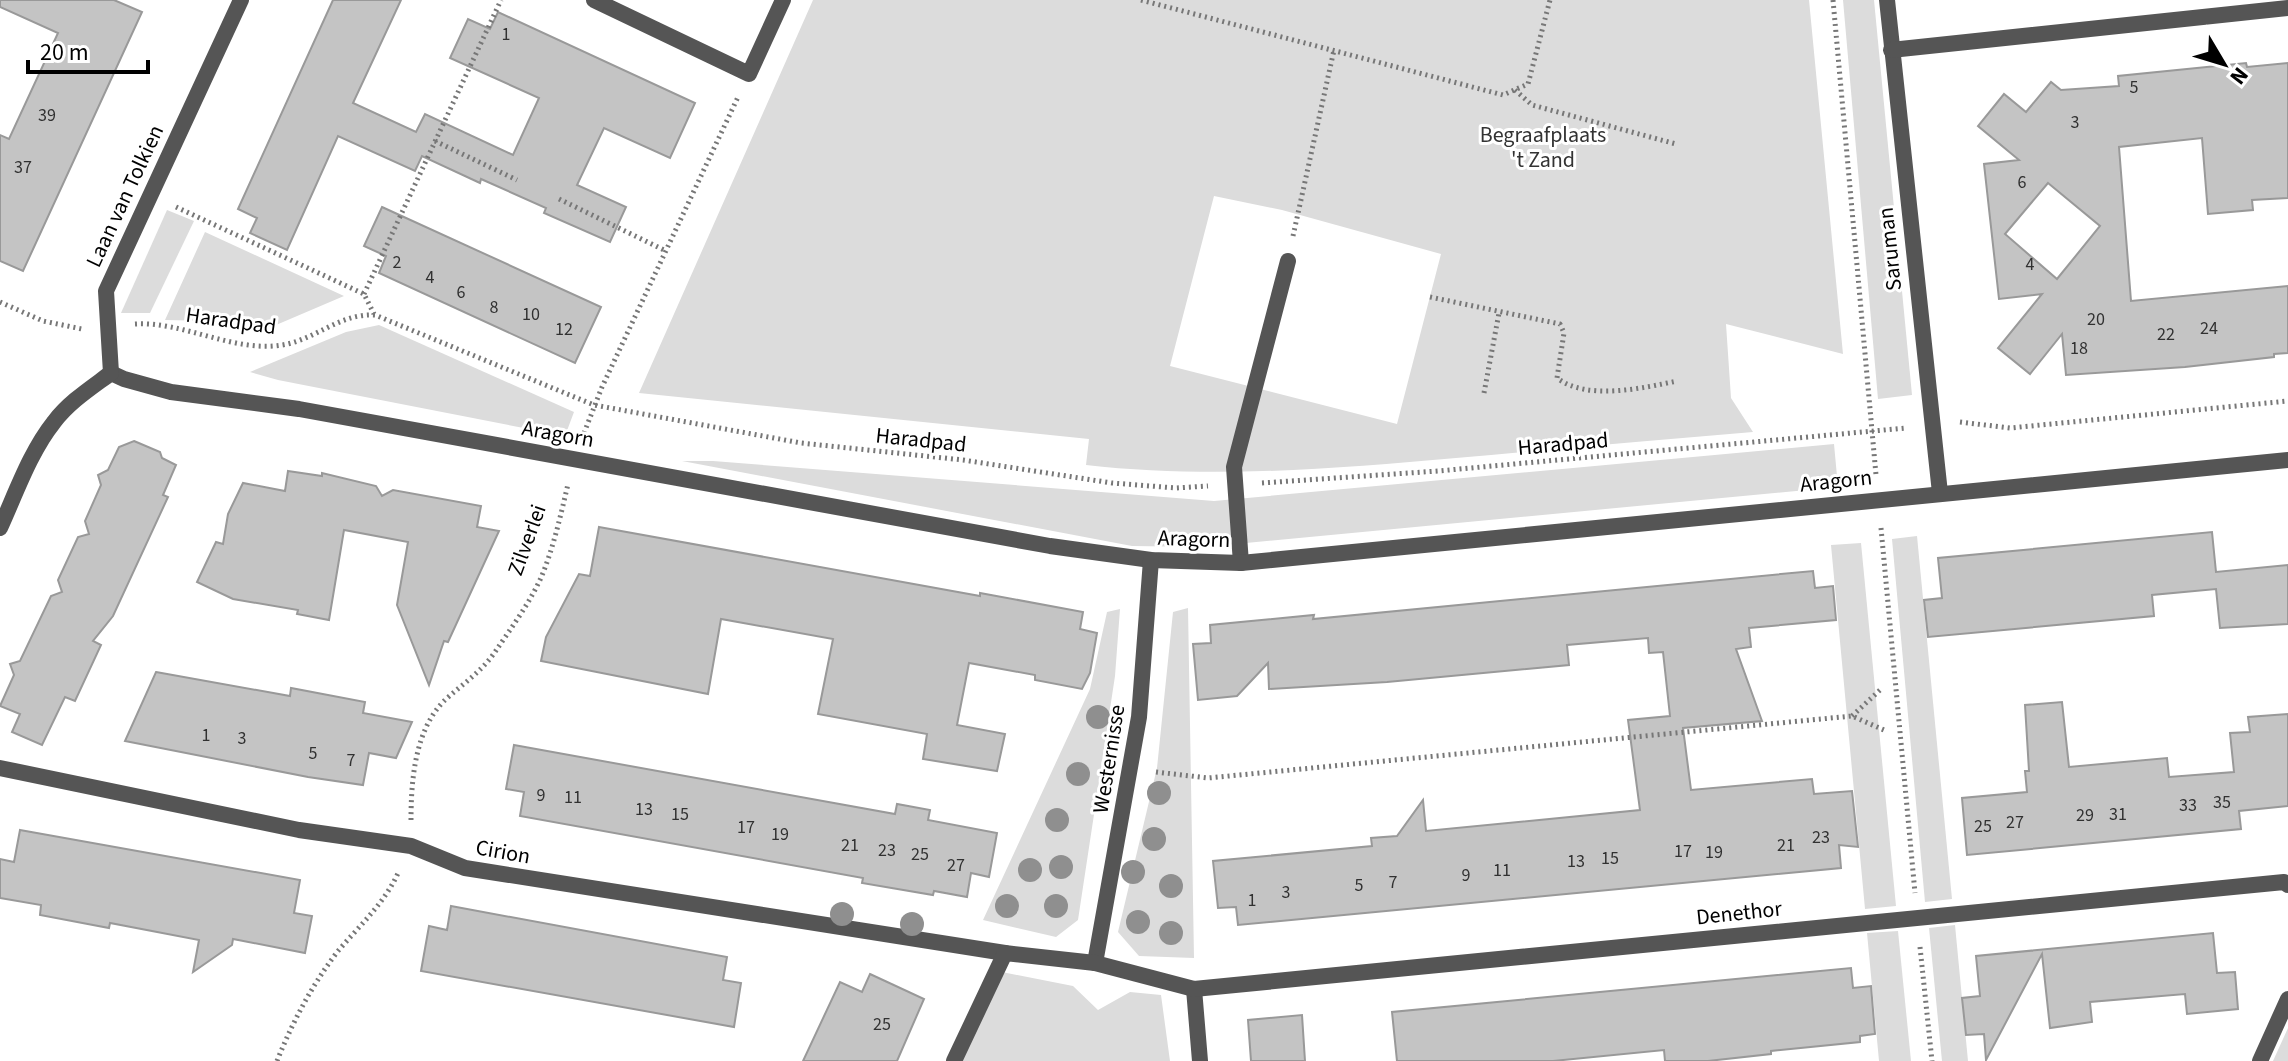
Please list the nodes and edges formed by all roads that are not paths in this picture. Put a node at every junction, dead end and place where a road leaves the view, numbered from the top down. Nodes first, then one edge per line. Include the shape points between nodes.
1 (241, 0) edge
2 (594, 0) edge
3 (783, 0) edge
4 (1887, 0) edge
5 (2288, 8) edge
6 (1891, 50) junction
7 (1288, 261) road end
8 (111, 373) junction
9 (2288, 460) edge
10 (1940, 493) junction
11 (0, 528) edge
12 (1151, 560) junction
13 (1241, 563) junction
14 (0, 768) edge
15 (2288, 885) edge
16 (1005, 953) junction
17 (1095, 963) junction
18 (1194, 989) junction
19 (2288, 999) edge
20 (954, 1061) edge
21 (1200, 1061) edge
22 (2260, 1061) edge

1 - 8 street, Laan van Tolkien via 106,291
2 - 3 street via 749,74
4 - 6 street, Saruman
5 - 6 street
6 - 10 street, Saruman
7 - 13 street via 1234,467
8 - 11 street via 54,422
8 - 12 street, Aragorn via 171,392 299,409
9 - 10 street, Aragorn
10 - 13 street, Aragorn
12 - 13 street, Aragorn
12 - 17 street, Westernisse via 1139,717
14 - 16 street, Cirion via 299,830 411,846 465,868
15 - 18 street, Denethor
16 - 17 street
16 - 20 street
17 - 18 street
18 - 21 street
19 - 22 street

